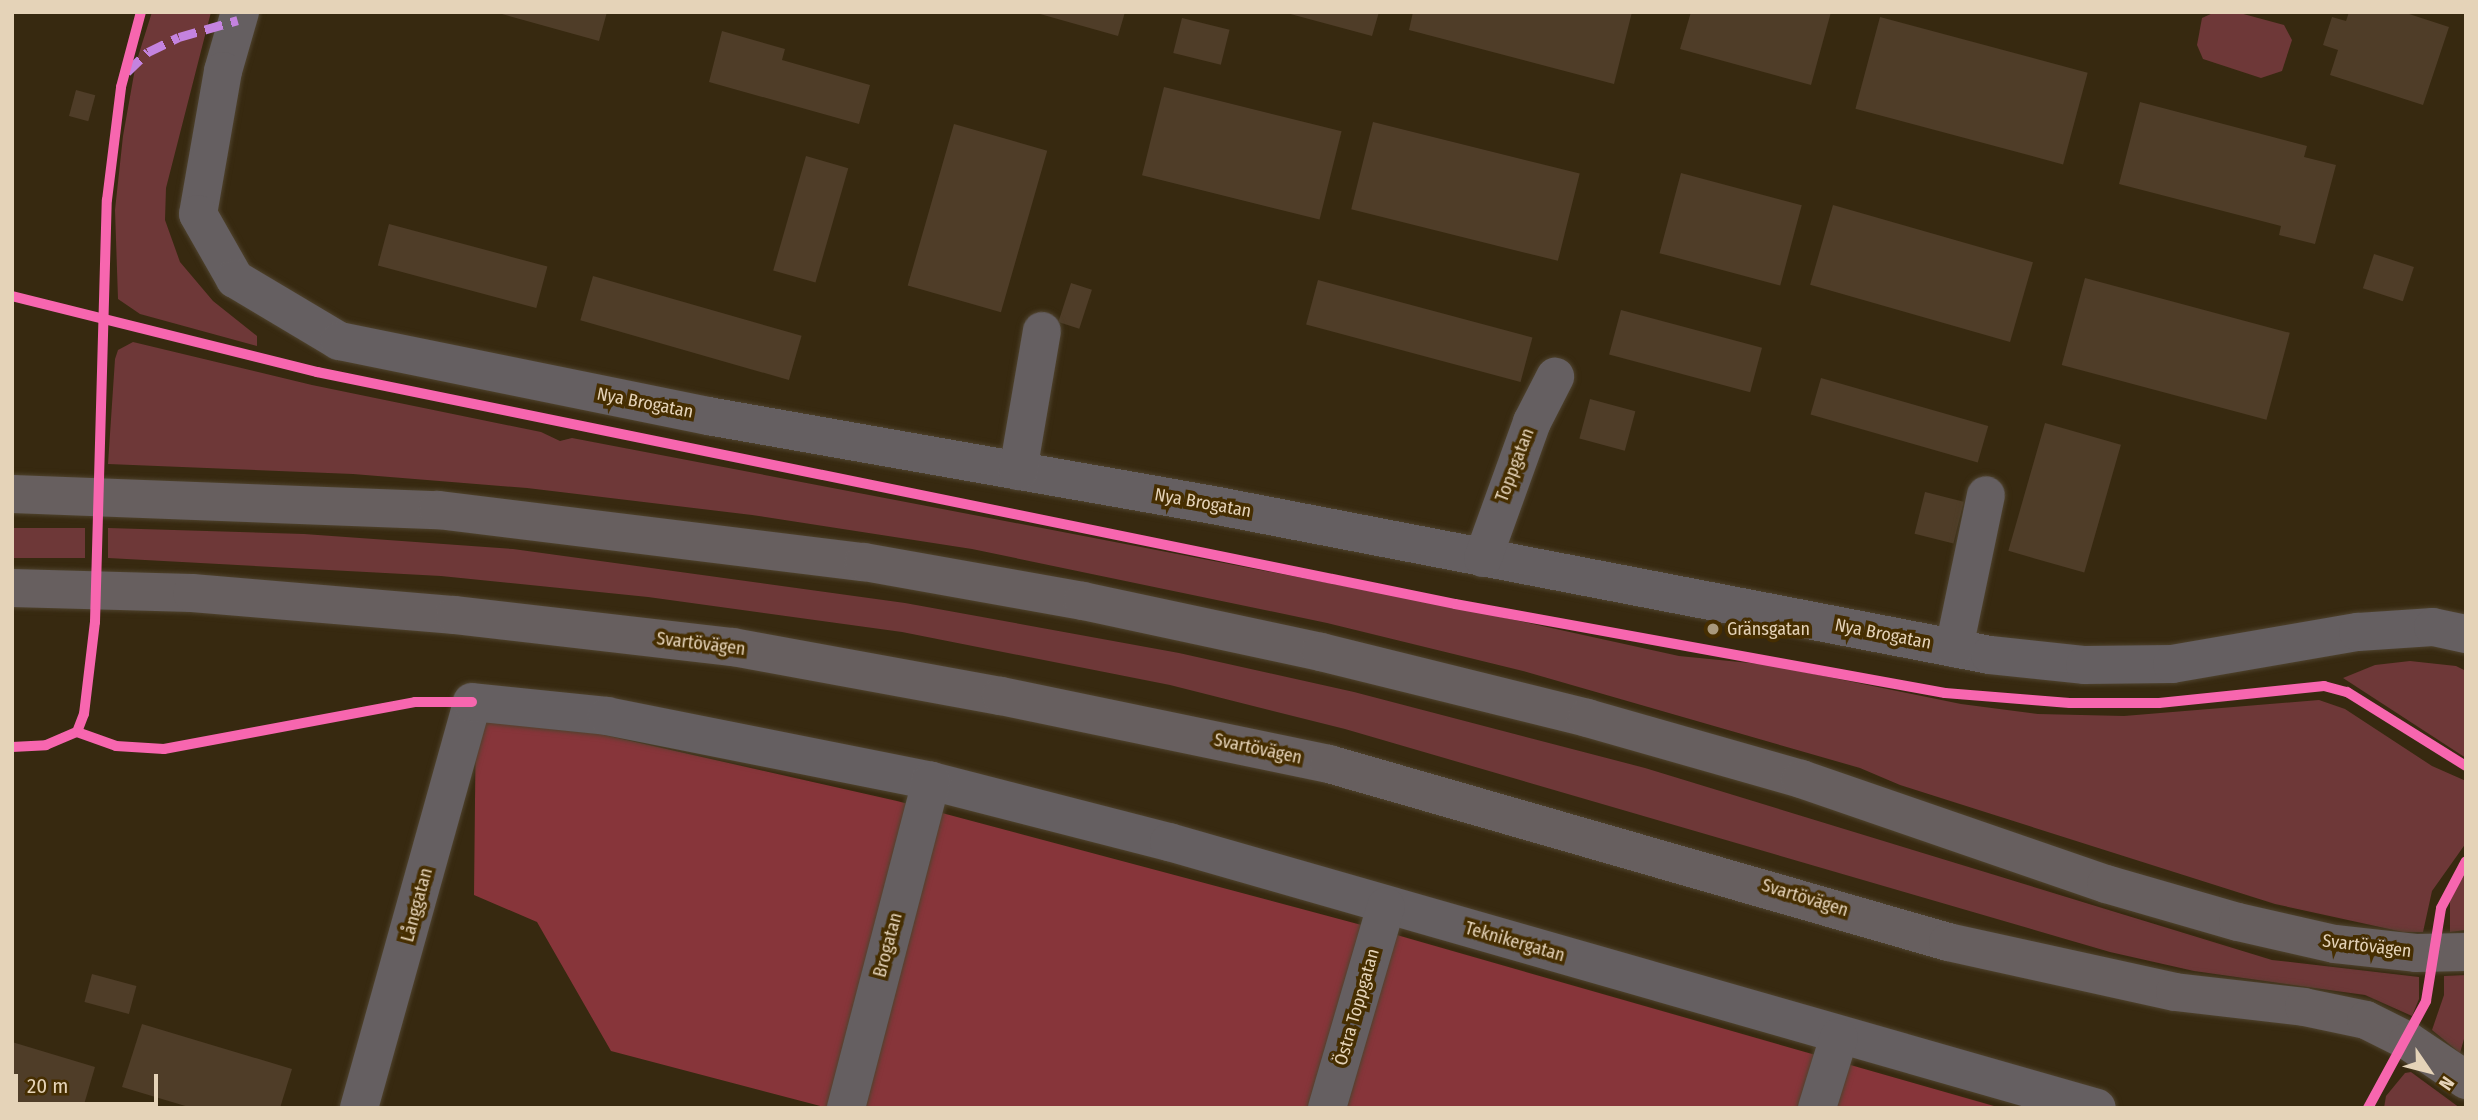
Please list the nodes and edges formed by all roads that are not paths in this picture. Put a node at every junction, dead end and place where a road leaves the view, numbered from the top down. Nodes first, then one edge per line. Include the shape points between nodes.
1 (240, 12) edge
2 (1042, 331) dead end
3 (1555, 377) dead end
4 (1018, 471) junction
5 (12, 494) edge
6 (1986, 495) dead end
7 (1483, 558) junction
8 (12, 588) edge
9 (2466, 634) edge
10 (1954, 648) junction
11 (472, 702) joint
12 (931, 781) junction
13 (1386, 906) junction
14 (2466, 952) edge
15 (1839, 1037) junction
16 (2466, 1080) edge
17 (359, 1108) edge
18 (846, 1108) edge
19 (1328, 1108) edge
20 (1818, 1108) edge
21 (2097, 1108) edge

1 - 4 street, Nya Brogatan via 223,71 198,214 235,279 339,341 708,416
2 - 4 street
3 - 7 street, Toppgatan via 1532,422
4 - 7 street, Nya Brogatan
5 - 14 main road, Svartövägen via 452,511 864,562 1083,601 1321,652 1600,722 1801,779 2106,884 2238,922 2334,944 2416,953
6 - 10 street
7 - 10 street, Nya Brogatan
8 - 16 main road, Svartövägen via 192,593 455,615 733,647 1002,696 1328,764 1948,942 2175,992 2304,1007 2366,1020 2408,1041
9 - 10 street, Nya Brogatan via 2433,627 2358,632 2172,664 2085,665
11 - 12 street, Teknikergatan via 607,716
11 - 17 street, Långgatan
12 - 13 street, Teknikergatan via 1169,842
12 - 18 street, Brogatan
13 - 15 street, Teknikergatan
13 - 19 street, Östra Toppgatan
15 - 20 street
15 - 21 street, Teknikergatan

